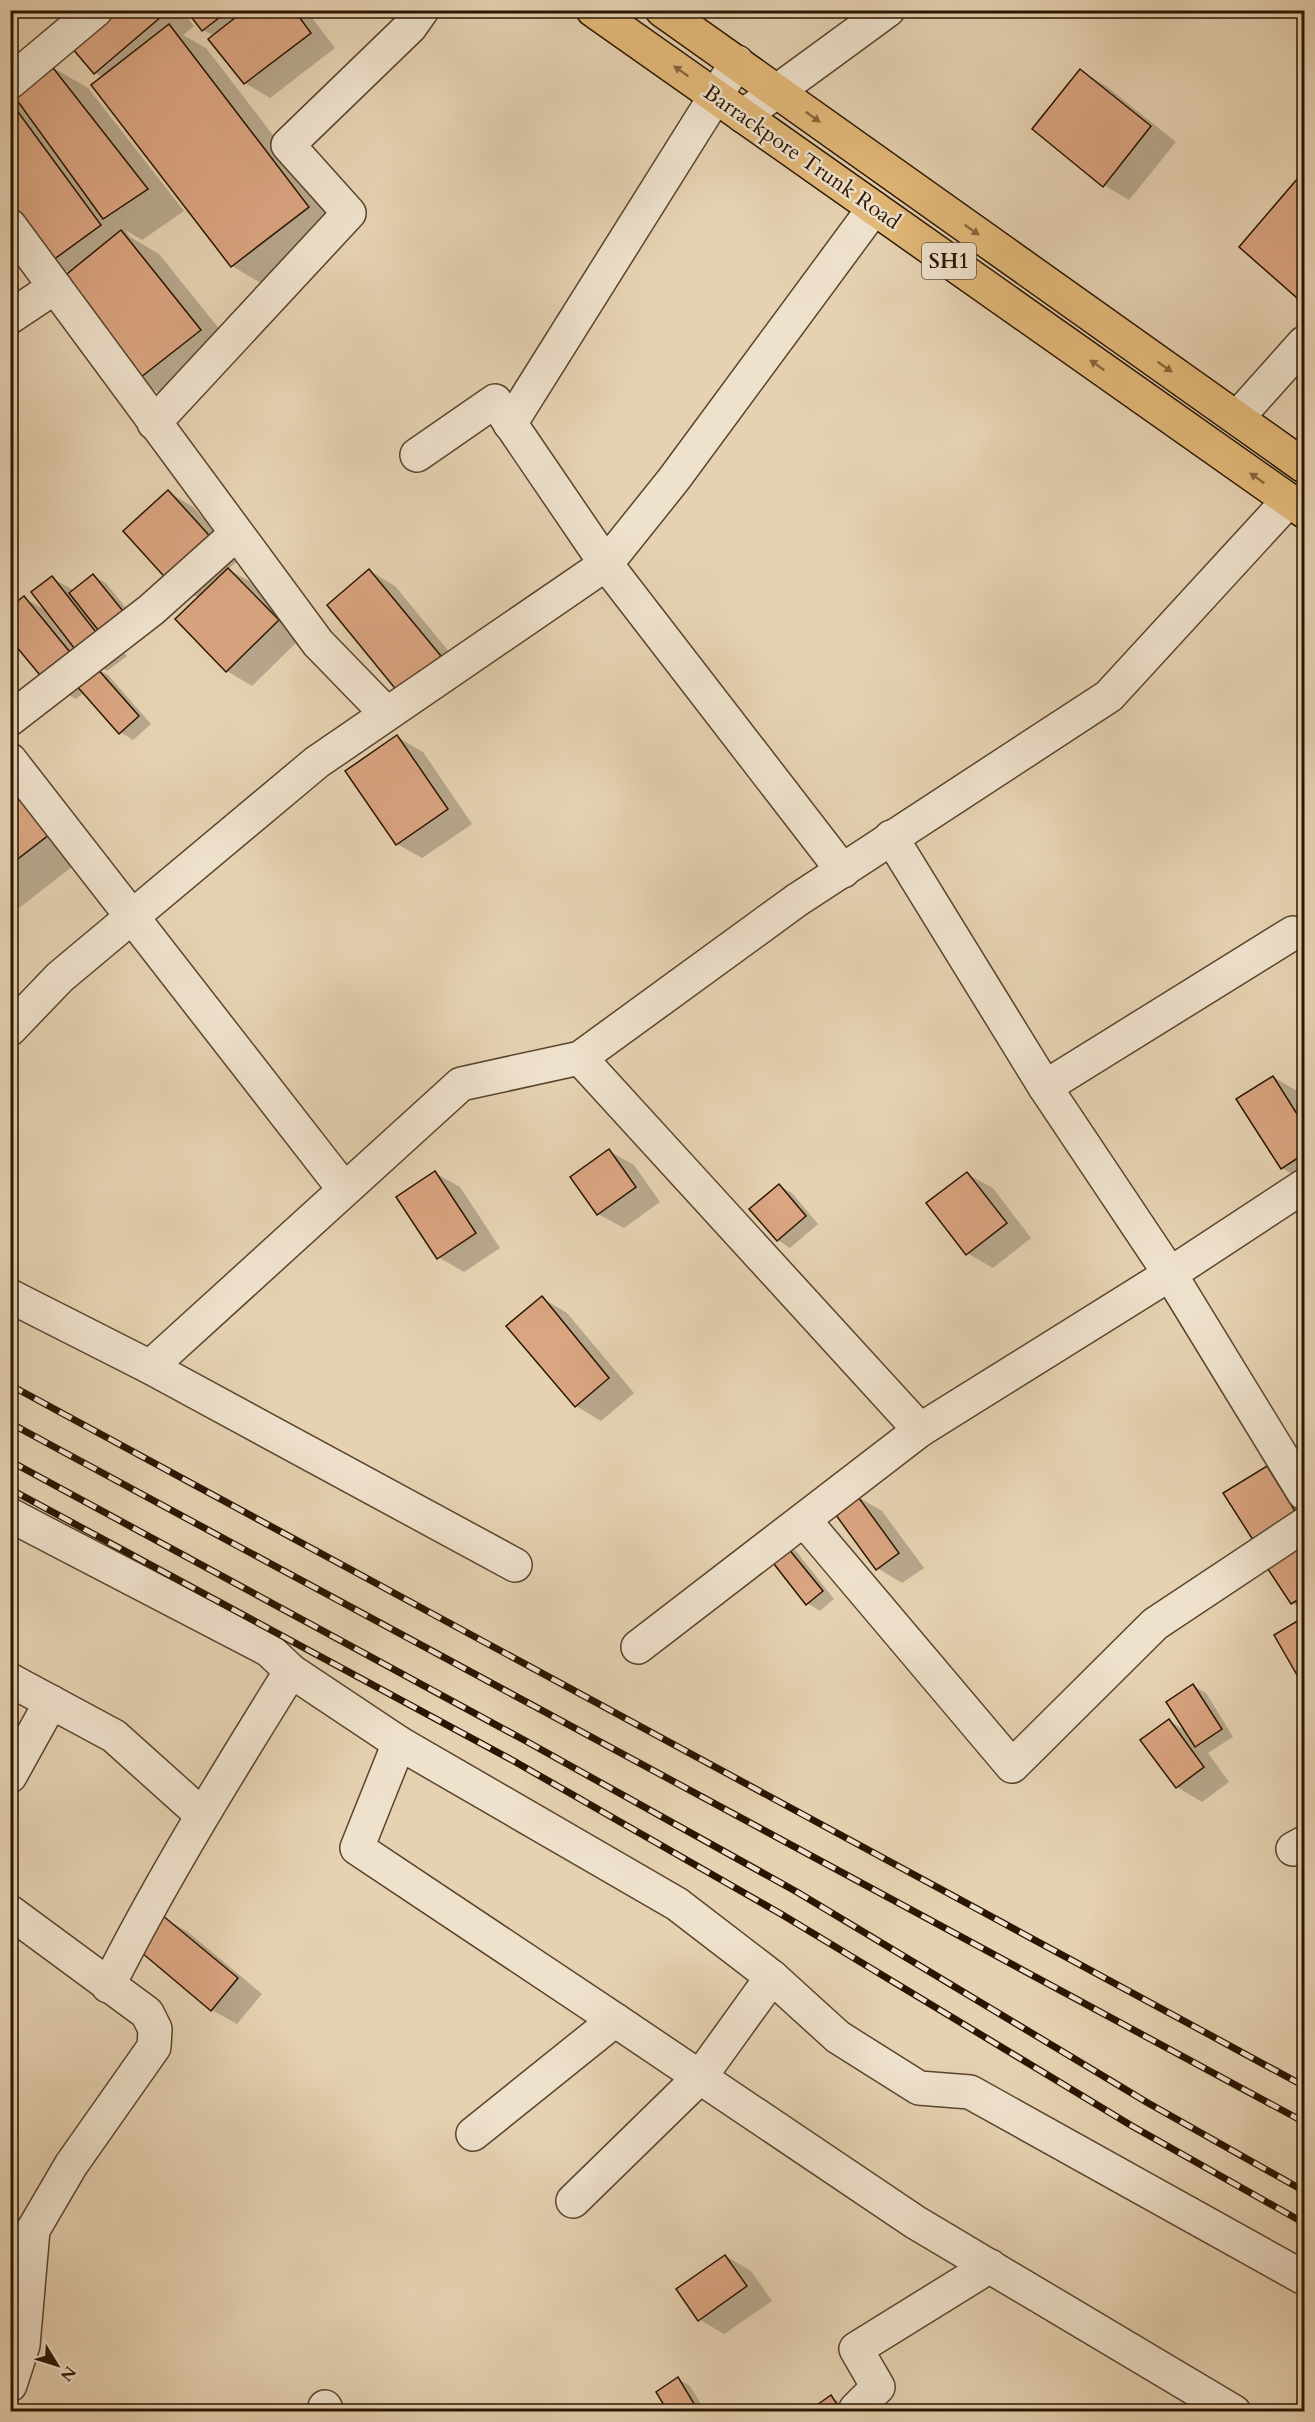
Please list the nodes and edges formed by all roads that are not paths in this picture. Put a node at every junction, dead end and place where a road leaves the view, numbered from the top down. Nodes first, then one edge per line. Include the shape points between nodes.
1 (96, 10) edge
2 (422, 10) edge
3 (593, 10) edge
4 (662, 10) edge
5 (888, 10) edge
6 (737, 62) junction
7 (10, 82) edge
8 (778, 91) junction
9 (715, 95) junction
10 (743, 116) junction
11 (874, 208) junction
12 (10, 226) edge
13 (55, 287) junction
14 (10, 317) edge
15 (1305, 343) edge
16 (1237, 418) junction
17 (154, 423) junction
18 (510, 424) junction
19 (417, 455) dead end
20 (1305, 466) edge
21 (1297, 506) edge
22 (237, 534) junction
23 (606, 564) junction
24 (386, 713) junction
25 (10, 719) edge
26 (10, 760) edge
27 (891, 837) junction
28 (843, 871) junction
29 (131, 916) junction
30 (1293, 933) dead end
31 (10, 1029) edge
32 (580, 1058) junction
33 (1046, 1087) junction
34 (1305, 1186) edge
35 (344, 1189) junction
36 (1170, 1274) junction
37 (10, 1296) edge
38 (150, 1367) junction
39 (920, 1430) junction
40 (1305, 1493) edge
41 (10, 1515) edge
42 (804, 1520) junction
43 (1305, 1525) edge
44 (515, 1565) dead end
45 (638, 1647) dead end
46 (291, 1671) junction
47 (10, 1680) edge
48 (51, 1702) junction
49 (399, 1743) junction
50 (10, 1776) edge
51 (202, 1815) junction
52 (10, 1912) edge
53 (772, 1977) junction
54 (108, 1986) junction
55 (615, 2020) junction
56 (700, 2077) junction
57 (473, 2134) dead end
58 (573, 2201) dead end
59 (990, 2266) junction
60 (1305, 2278) edge
61 (10, 2385) edge
62 (858, 2412) edge
63 (1234, 2412) edge

1 - 7 street
2 - 17 street via 410,27 288,145 350,213
9 -> 3 main road, Barrackpore Trunk Road / SH1
4 - 6 main road, Barrackpore Trunk Road / SH1
5 - 8 street
6 - 8 main road, Barrackpore Trunk Road / SH1
6 - 9 street
8 - 10 street
8 -> 16 main road, Barrackpore Trunk Road / SH1
9 - 10 main road, Barrackpore Trunk Road / SH1
9 - 18 street
10 - 11 main road, Barrackpore Trunk Road / SH1
21 -> 11 main road, Barrackpore Trunk Road / SH1
11 - 23 street via 674,479
12 - 13 street
13 - 14 street
13 - 17 street
15 - 16 street
16 - 20 main road, Barrackpore Trunk Road / SH1
17 - 22 street
18 - 19 street via 495,401
18 - 23 street
21 - 27 street via 1109,696
22 - 24 street via 318,643
22 - 25 street via 151,610
23 - 24 street
23 - 28 street
24 - 29 street via 317,762
26 - 29 street
27 - 28 street
27 - 33 street
28 - 32 street via 797,900
29 - 31 street via 60,977
29 - 35 street
30 - 33 street
32 - 35 street via 461,1084
32 - 39 street
33 - 36 street
34 - 36 street
35 - 38 street
36 - 39 street
36 - 40 street
37 - 38 street
38 - 44 street
39 - 42 street
41 - 46 street via 270,1650
42 - 43 street via 1012,1766 1155,1624
42 - 45 street
46 - 49 street
46 - 51 street
47 - 48 street
48 - 50 street
48 - 51 street via 114,1736
49 - 53 street via 678,1904
49 - 55 street via 357,1848
51 - 54 street
52 - 54 street
53 - 56 street
53 - 60 street via 838,2037 919,2088 970,2092
54 - 61 street via 147,2013 155,2029 154,2047 71,2165 33,2230 23,2345
55 - 56 street
55 - 57 street
56 - 58 street
56 - 59 street via 915,2222
59 - 62 street via 856,2349 878,2387 856,2409
59 - 63 street

